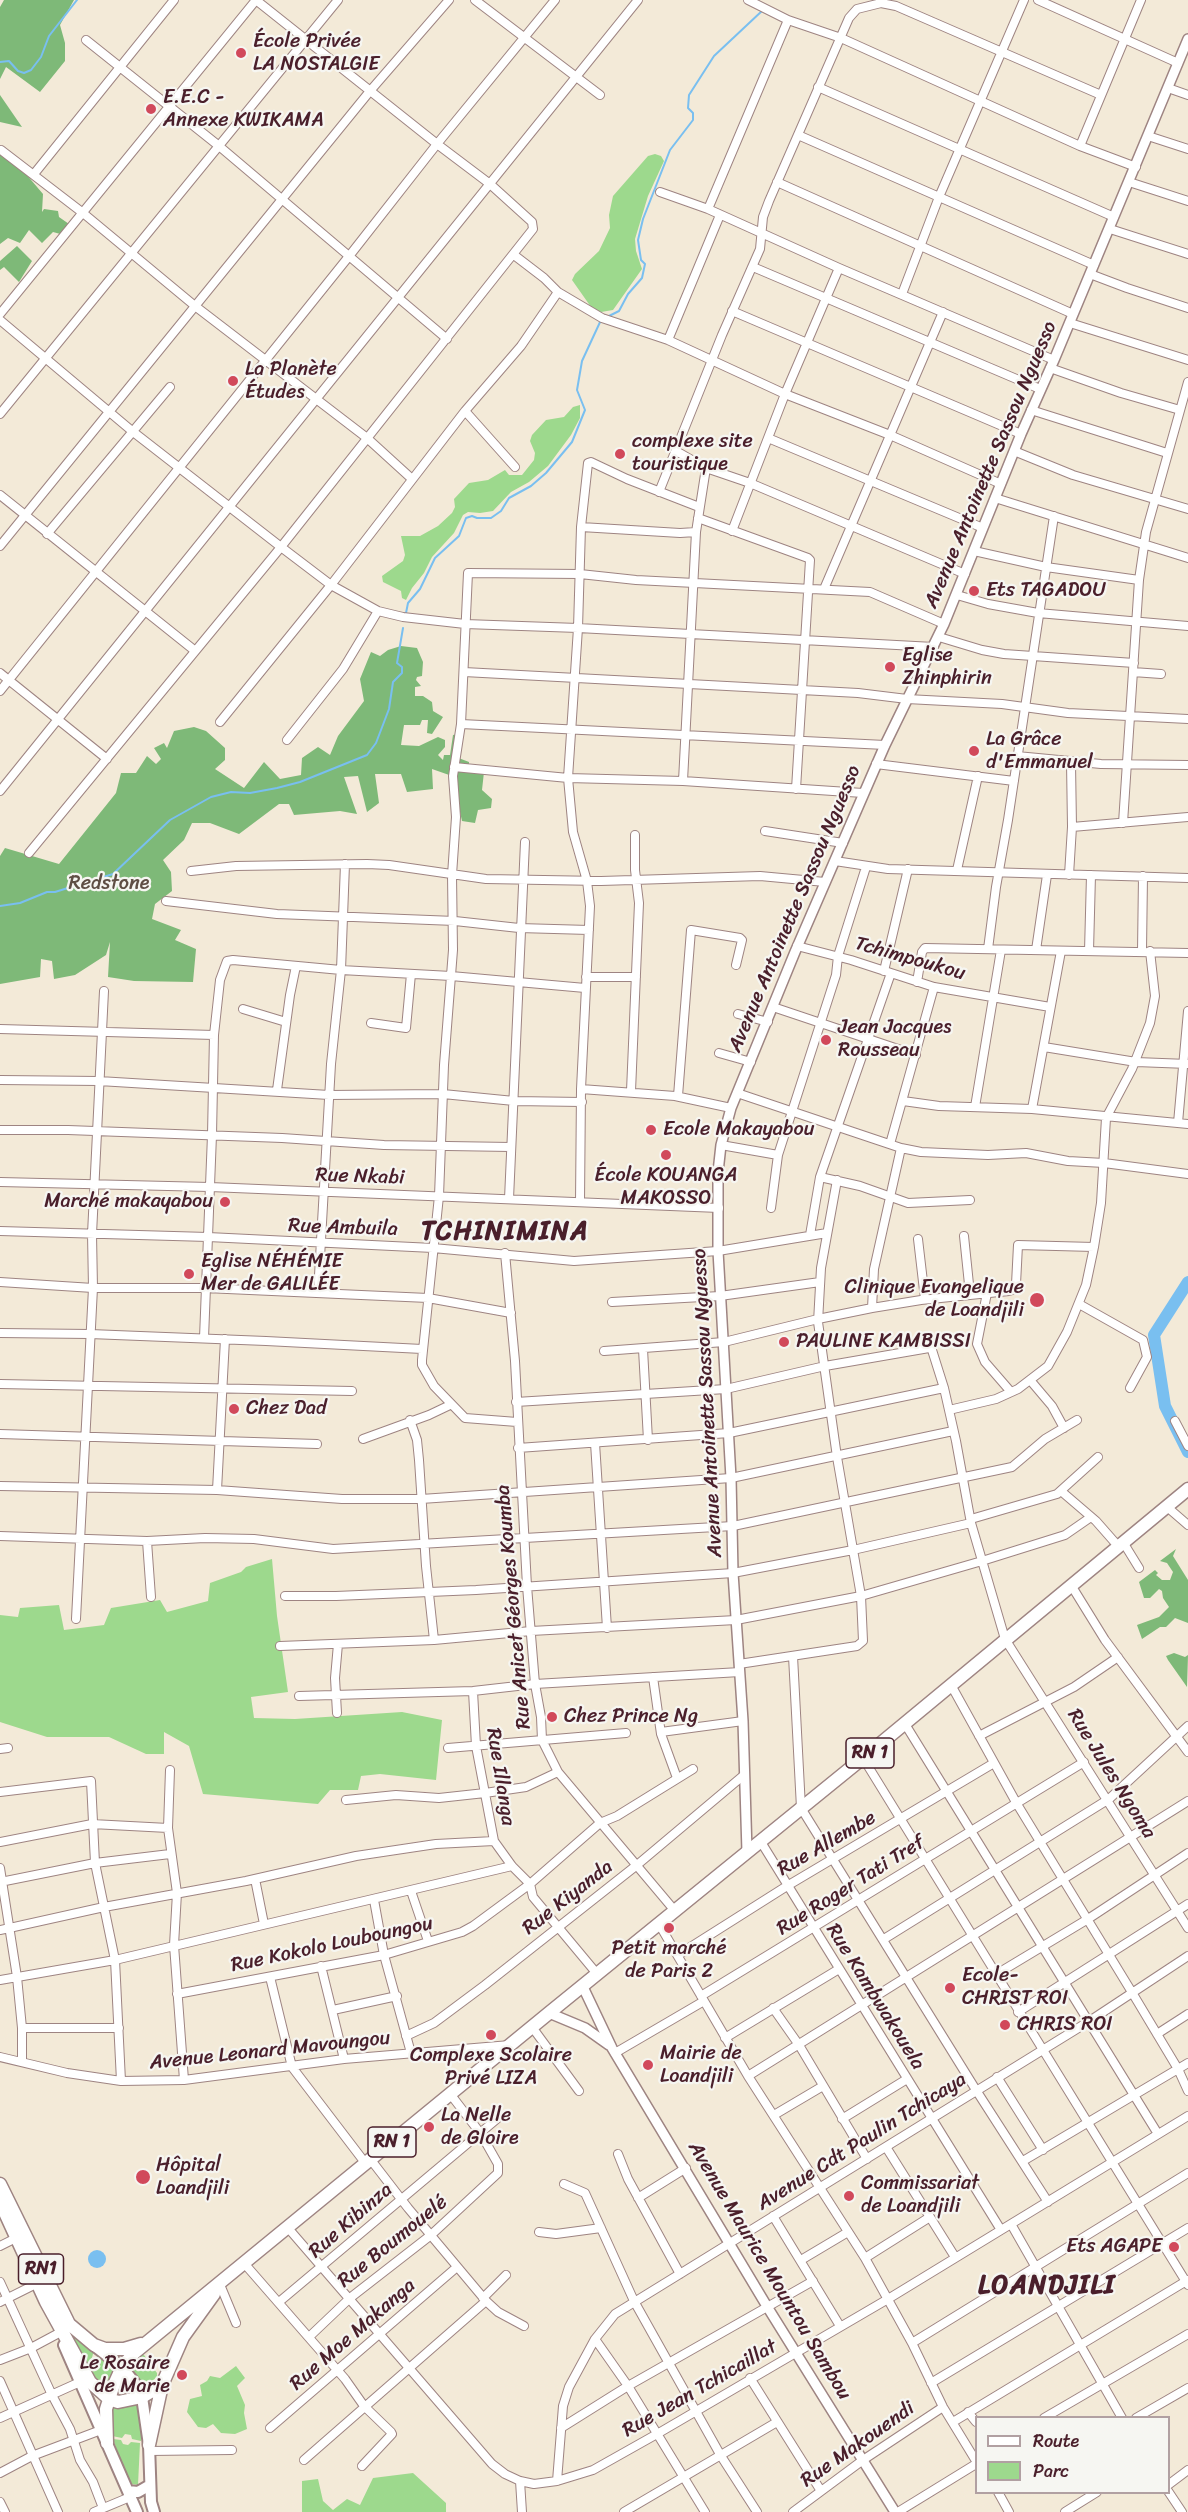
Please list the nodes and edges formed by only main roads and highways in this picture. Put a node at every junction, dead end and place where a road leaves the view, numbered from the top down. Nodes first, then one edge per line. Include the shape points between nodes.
1 (1188, 1489) edge
2 (0, 2184) edge
3 (0, 2202) edge
4 (238, 2266) junction
5 (46, 2302) junction
6 (172, 2320) junction
7 (183, 2337) junction
8 (147, 2342) junction
9 (94, 2345) junction
10 (122, 2367) junction
11 (162, 2385) junction
12 (142, 2397) junction
13 (109, 2399) junction
14 (107, 2443) junction
15 (149, 2448) junction
16 (150, 2485) junction
17 (129, 2494) junction
18 (137, 2512) edge
19 (154, 2512) edge

1 - 4 highway, RN 1
2 - 9 highway, RN1 via 69,2324
3 - 5 highway, RN1
4 - 6 highway, RN 1
4 - 7 highway, RN 1
5 - 13 highway, RN1 via 83,2372
5 - 14 main road
6 - 7 highway via 183,2324
6 - 8 highway, RN 1
7 - 11 highway, RN 1
8 - 9 highway, RN 1 via 116,2350
8 - 10 highway
9 - 10 main road
10 - 12 main road
10 - 13 highway
11 - 12 highway
11 - 15 highway
12 - 13 highway via 118,2402
12 - 15 main road
13 - 14 highway via 105,2420
14 - 17 main road
15 - 16 main road
16 - 17 main road
16 - 19 main road
17 - 18 main road

